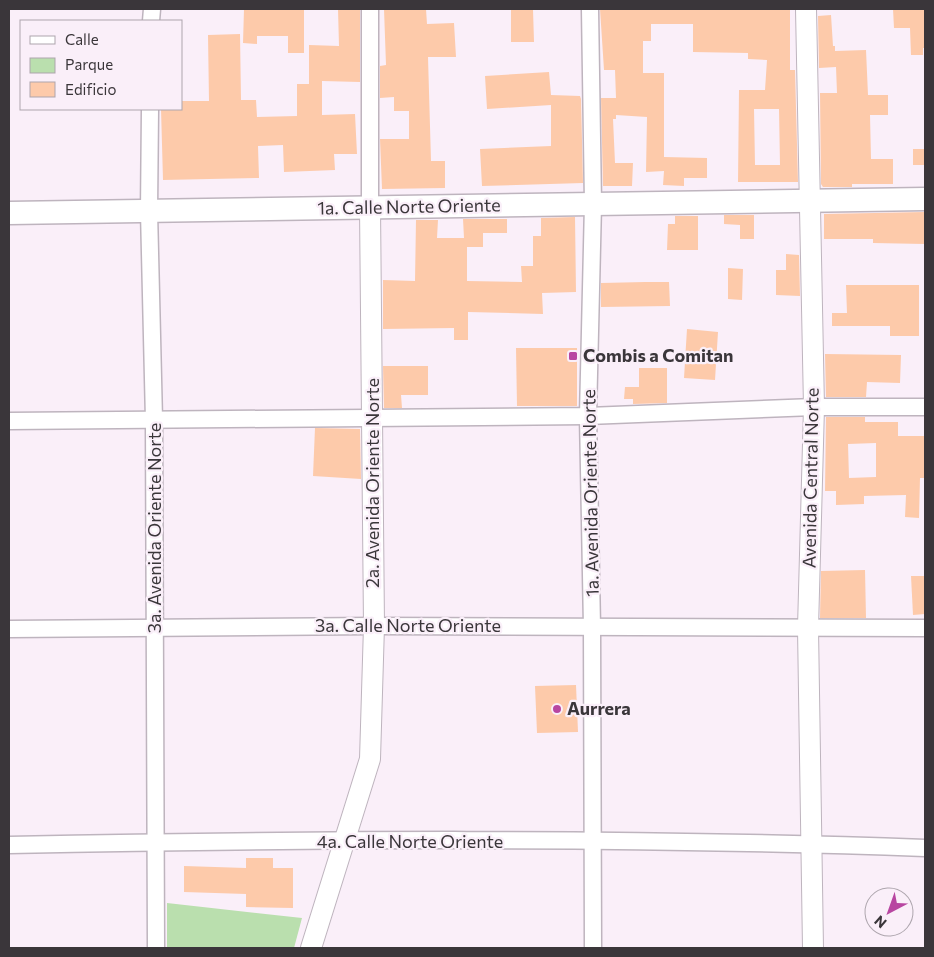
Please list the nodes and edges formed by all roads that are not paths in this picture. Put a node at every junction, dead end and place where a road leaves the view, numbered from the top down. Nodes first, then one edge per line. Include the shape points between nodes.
1 (370, 9) edge
2 (590, 9) edge
3 (806, 9) edge
4 (150, 110) edge
5 (925, 199) edge
6 (810, 201) junction
7 (593, 204) junction
8 (370, 207) junction
9 (149, 211) junction
10 (9, 213) edge
11 (814, 407) junction
12 (925, 407) edge
13 (373, 416) junction
14 (588, 416) junction
15 (154, 420) junction
16 (9, 421) edge
17 (374, 626) junction
18 (155, 627) junction
19 (592, 627) junction
20 (808, 628) junction
21 (925, 628) edge
22 (9, 629) edge
23 (593, 841) junction
24 (155, 842) junction
25 (344, 842) junction
26 (812, 844) junction
27 (9, 845) edge
28 (925, 848) edge
29 (156, 948) edge
30 (311, 948) edge
31 (593, 948) edge
32 (812, 948) edge

1 - 8 street, 2a. Avenida Oriente Norte
2 - 7 street, 1a. Avenida Oriente Norte
3 - 6 street, Avenida Central Norte
4 - 9 street, 3a. Avenida Oriente Norte
5 - 6 main road, 1a. Calle Norte Oriente
6 - 7 main road, 1a. Calle Norte Oriente
6 - 11 street, Avenida Central Norte
7 - 8 main road, 1a. Calle Norte Oriente
7 - 14 street, 1a. Avenida Oriente Norte
8 - 9 main road, 1a. Calle Norte Oriente
8 - 13 street, 2a. Avenida Oriente Norte
9 - 10 main road, 1a. Calle Norte Oriente
9 - 15 street, 3a. Avenida Oriente Norte
11 - 12 street
11 - 14 street
11 - 20 street, Avenida Central Norte
13 - 14 street
13 - 15 street
13 - 17 street, 2a. Avenida Oriente Norte
14 - 19 street, 1a. Avenida Oriente Norte
15 - 16 street
15 - 18 street, 3a. Avenida Oriente Norte
17 - 18 street, 3a. Calle Norte Oriente
17 - 19 street, 3a. Calle Norte Oriente
17 - 25 street, 2a. Avenida Oriente Norte via 370,759
18 - 22 street, 3a. Calle Norte Oriente
18 - 24 street, 3a. Avenida Oriente Norte
19 - 20 street, 3a. Calle Norte Oriente
19 - 23 street, 1a. Avenida Oriente Norte
20 - 21 street, 3a. Calle Norte Oriente
20 - 26 street, Avenida Central Norte
23 - 25 street, 4a. Calle Norte Oriente
23 - 26 street, 4a. Calle Norte Oriente
23 - 31 street, 1a. Avenida Oriente Norte
24 - 25 street, 4a. Calle Norte Oriente
24 - 27 street, 4a. Calle Norte Oriente
24 - 29 street, 3a. Avenida Oriente Norte
25 - 30 street, 2a. Avenida Oriente Norte
26 - 28 street, 4a. Calle Norte Oriente
26 - 32 street, Avenida Central Norte

